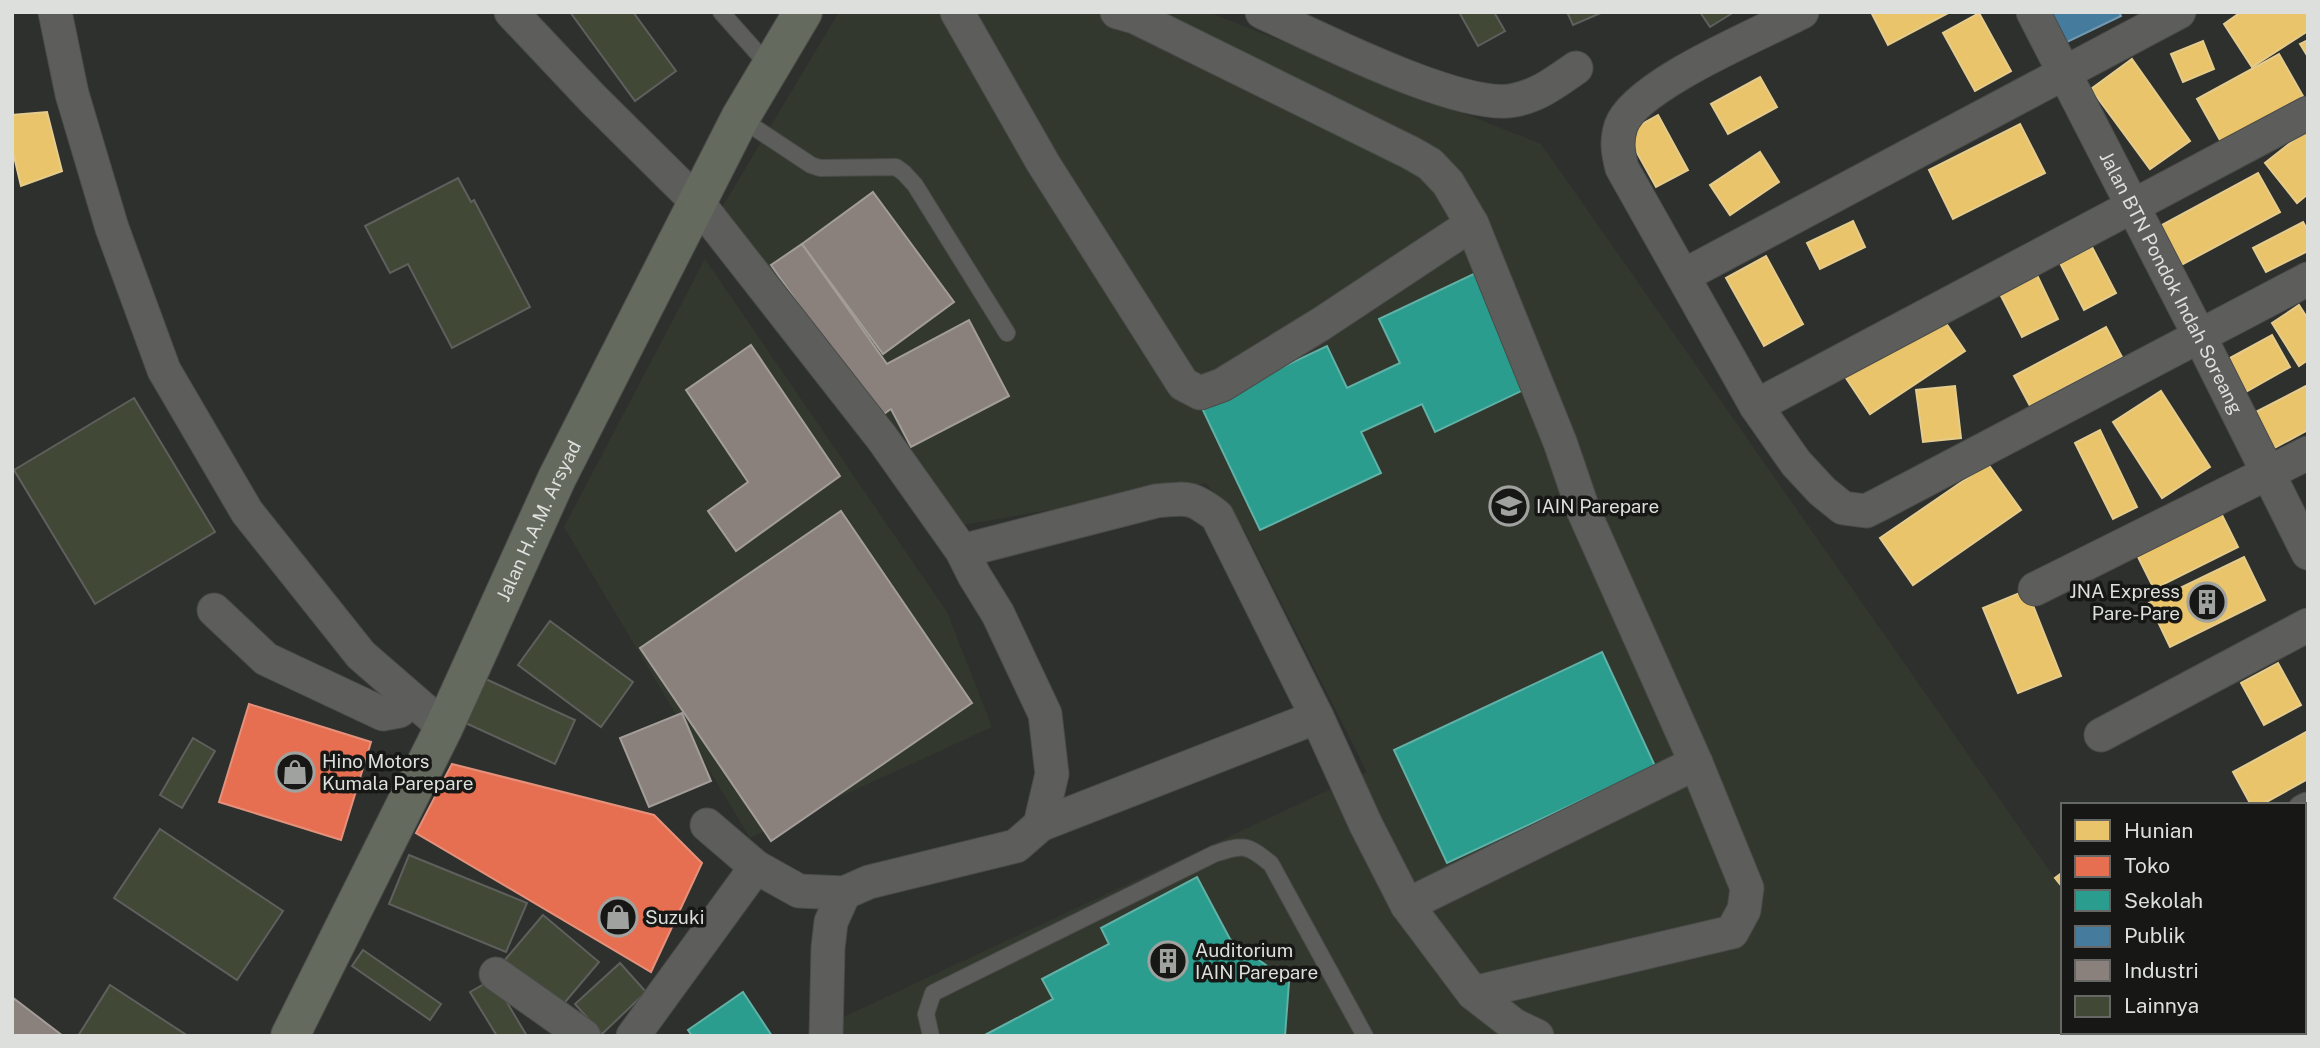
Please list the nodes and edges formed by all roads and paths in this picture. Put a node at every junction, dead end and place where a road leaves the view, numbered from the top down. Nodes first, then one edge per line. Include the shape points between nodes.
1 (55, 12) edge
2 (511, 12) edge
3 (721, 12) edge
4 (803, 12) edge
5 (957, 12) edge
6 (1117, 12) edge
7 (1262, 12) edge
8 (1802, 12) edge
9 (2033, 12) edge
10 (2179, 12) edge
11 (770, 67) junction
12 (1576, 68) dead end
13 (2063, 74) junction
14 (2308, 113) edge
15 (740, 118) junction
16 (698, 203) junction
17 (2132, 208) junction
18 (1472, 224) junction
19 (1683, 276) junction
20 (2308, 279) edge
21 (1007, 333) dead end
22 (2199, 335) junction
23 (1756, 406) junction
24 (2308, 453) edge
25 (2266, 473) junction
26 (962, 551) junction
27 (2308, 553) edge
28 (2035, 589) dead end
29 (214, 610) dead end
30 (2308, 625) edge
31 (411, 701) junction
32 (1317, 717) junction
33 (444, 727) junction
34 (2101, 734) dead end
35 (1696, 763) junction
36 (707, 825) dead end
37 (1040, 825) junction
38 (756, 867) junction
39 (844, 893) junction
40 (1407, 905) junction
41 (496, 974) dead end
42 (1473, 993) junction
43 (290, 1036) edge
44 (584, 1036) edge
45 (633, 1036) edge
46 (826, 1036) edge
47 (931, 1036) edge
48 (1365, 1036) edge
49 (1537, 1036) edge

1 - 31 street via 72,94 112,228 164,370 247,512 360,655
2 - 16 street
3 - 11 lane
4 - 11 highway, Jalan H.A.M. Arsyad
5 - 18 street via 1044,163 1183,384 1200,393 1223,385 1299,338
6 - 18 street via 1430,164 1448,183
7 - 12 street via 1443,90 1481,100 1512,101 1543,92
8 - 19 street via 1655,89 1621,124 1616,149 1622,168
9 - 13 street, Jalan BTN Pondok Indah Soreang
10 - 13 street
11 - 15 highway, Jalan H.A.M. Arsyad
13 - 17 street, Jalan BTN Pondok Indah Soreang
13 - 19 street
14 - 17 street
15 - 16 highway, Jalan H.A.M. Arsyad
15 - 21 lane via 811,165 895,167 904,173
16 - 26 street via 882,438
16 - 33 highway, Jalan H.A.M. Arsyad via 557,478
17 - 22 street, Jalan BTN Pondok Indah Soreang
17 - 23 street
18 - 35 street via 1584,512
19 - 23 street
20 - 22 street
22 - 23 street via 1866,511 1843,508 1822,491
22 - 25 street, Jalan BTN Pondok Indah Soreang
24 - 25 street
25 - 27 street, Jalan BTN Pondok Indah Soreang
25 - 28 street
26 - 32 street via 1156,501 1186,498 1201,504 1217,516
26 - 37 street via 1045,714 1052,774
29 - 31 street via 266,659 383,714 399,711
30 - 34 street
31 - 33 street
32 - 37 street
32 - 40 street
33 - 43 highway, Jalan H.A.M. Arsyad
35 - 40 street
35 - 42 street via 1746,888 1744,910 1732,932
36 - 38 street
37 - 39 street via 1016,846 869,882
38 - 39 street via 799,891
38 - 45 street
39 - 46 street via 831,922
40 - 42 street
41 - 44 street
42 - 49 street via 1514,1026
47 - 48 lane via 926,1014 933,993 1235,847 1252,848 1271,864

